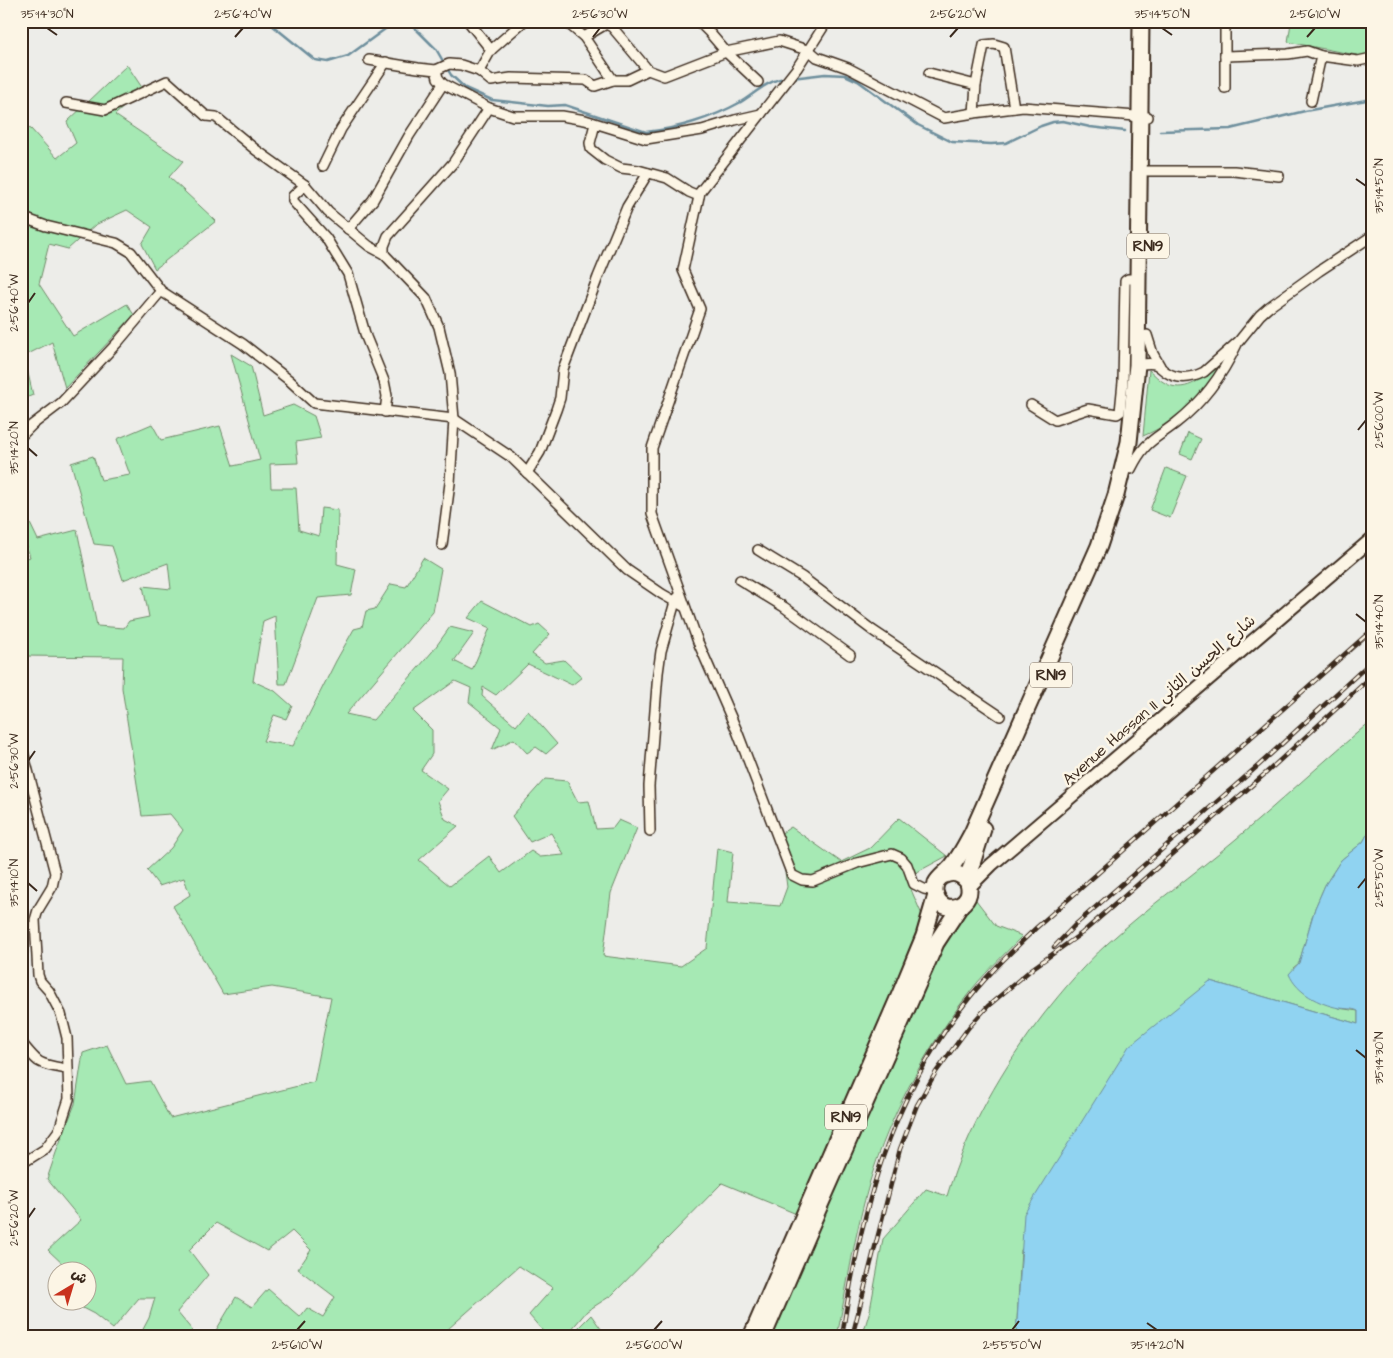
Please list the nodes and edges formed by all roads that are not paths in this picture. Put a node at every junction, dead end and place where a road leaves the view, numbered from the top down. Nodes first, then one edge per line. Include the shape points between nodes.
1 (468, 21) edge
2 (524, 21) edge
3 (565, 21) edge
4 (698, 21) edge
5 (827, 21) edge
6 (1141, 21) edge
7 (1149, 21) edge
8 (1225, 21) edge
9 (616, 24) edge
10 (584, 38) junction
11 (492, 50) junction
12 (810, 51) junction
13 (726, 52) junction
14 (1225, 56) junction
15 (1321, 56) junction
16 (1372, 58) edge
17 (368, 60) dead end
18 (386, 62) junction
19 (442, 67) junction
20 (648, 70) junction
21 (479, 71) junction
22 (929, 73) dead end
23 (614, 80) junction
24 (758, 82) dead end
25 (443, 84) junction
26 (976, 85) junction
27 (1225, 88) dead end
28 (1311, 101) dead end
29 (66, 103) dead end
30 (489, 108) junction
31 (1014, 108) junction
32 (974, 113) junction
33 (761, 114) junction
34 (1144, 116) junction
35 (595, 124) junction
36 (323, 166) dead end
37 (1148, 171) junction
38 (648, 173) junction
39 (1279, 176) dead end
40 (305, 185) junction
41 (699, 196) junction
42 (21, 217) edge
43 (348, 229) junction
44 (1372, 236) edge
45 (384, 254) junction
46 (1137, 279) junction
47 (161, 291) junction
48 (1147, 335) junction
49 (1238, 341) junction
50 (1141, 364) junction
51 (1162, 369) junction
52 (1129, 382) junction
53 (1031, 406) dead end
54 (385, 412) junction
55 (454, 419) junction
56 (21, 436) edge
57 (1139, 441) junction
58 (527, 472) junction
59 (1372, 539) edge
60 (442, 545) dead end
61 (758, 550) dead end
62 (740, 580) dead end
63 (678, 598) junction
64 (850, 655) dead end
65 (1000, 716) dead end
66 (21, 744) edge
67 (650, 831) dead end
68 (943, 876) junction
69 (967, 882) junction
70 (935, 893) junction
71 (961, 905) junction
72 (21, 1042) edge
73 (67, 1069) junction
74 (21, 1164) edge
75 (751, 1337) edge
76 (763, 1337) edge

1 - 11 street
2 - 11 street
3 - 10 street
4 - 13 street
5 - 12 street
6 - 34 highway, RN19
7 - 34 highway, RN19
8 - 14 street
9 - 10 street via 606,24
9 - 20 street
10 - 23 street
11 - 21 street
12 - 13 street via 779,41
12 - 32 street via 944,118
12 - 33 street
13 - 20 street via 664,76
13 - 24 street
14 - 15 street via 1307,51
14 - 27 street
15 - 16 street via 1358,61
15 - 28 street
17 - 18 street
18 - 19 street via 418,68
18 - 36 street via 341,129
19 - 21 street via 460,65
19 - 25 street via 438,78
20 - 23 street via 627,80
21 - 23 street via 491,81 511,78 586,80 595,86
22 - 26 street
25 - 30 street
25 - 43 street via 373,200
26 - 31 street via 984,45 1004,47
26 - 32 street
29 - 40 street via 105,110 167,81 206,116 216,117
30 - 35 street via 514,116 562,116
30 - 45 street via 454,163 388,236
31 - 32 street
31 - 34 street
33 - 35 street via 702,130 646,139
33 - 41 street
34 - 37 highway, RN19
34 - 46 highway, RN19
35 - 38 street via 591,149 621,168
37 - 39 street via 1234,171
37 - 48 highway, RN19
38 - 41 street via 667,178
38 - 58 street via 627,207 598,277 563,369 556,410 540,452
40 - 43 street
40 - 54 street via 293,196 293,201 326,238 348,274 366,337 384,381 387,396
41 - 63 street via 683,270 700,309 652,448 652,514
42 - 47 street via 116,243 131,252
43 - 45 street
44 - 49 street via 1269,307
45 - 55 street via 426,298 440,327 450,373
46 - 50 highway, RN19
46 - 52 street via 1125,281
47 - 54 street via 243,344 314,404
47 - 56 street via 61,403
48 - 50 highway, RN19
48 - 51 street
49 - 51 street via 1197,375 1175,376
49 - 57 street via 1224,370 1208,391 1176,423
50 - 51 street
50 - 52 highway, RN19
50 - 57 highway, RN19
52 - 53 street via 1117,414 1088,409 1055,420
52 - 57 highway, RN19
54 - 55 street
55 - 58 street via 511,457
55 - 60 street
57 - 68 highway, RN19 via 1099,546 972,833
57 - 69 highway, RN19 via 1112,532 980,834
58 - 63 street via 628,570 648,585
59 - 69 street, Avenue Hassan II شارع الحسن الثاني via 991,865
61 - 65 street via 802,577 872,630
62 - 64 street
63 - 67 street via 661,650 658,673 649,786
63 - 70 street via 685,607 737,731 792,876 813,881 857,863 892,854 904,862 914,884
66 - 73 street via 55,873 52,887 35,920 38,975 61,1014 67,1038
68 - 69 highway via 960,875
68 - 70 highway, RN19 via 936,884
69 - 71 highway, RN19 via 968,897
70 - 71 highway via 940,903 948,907
70 - 75 highway, RN19 via 924,936 904,986
71 - 76 highway, RN19 via 936,943
72 - 73 street via 42,1065
73 - 74 street via 69,1099 58,1130 45,1149

